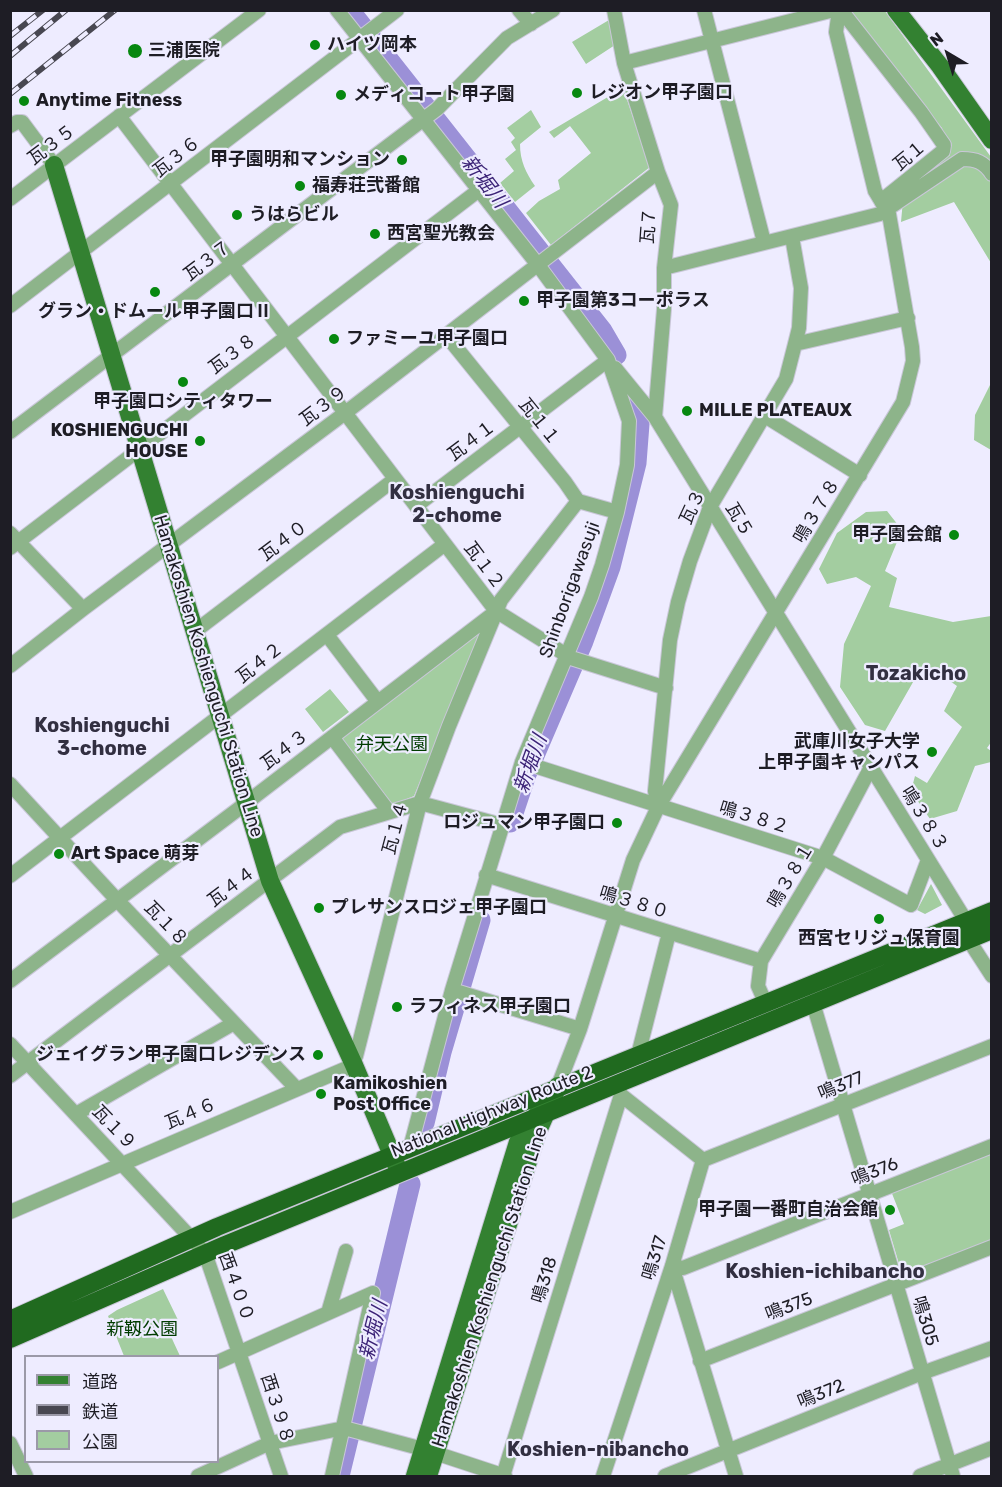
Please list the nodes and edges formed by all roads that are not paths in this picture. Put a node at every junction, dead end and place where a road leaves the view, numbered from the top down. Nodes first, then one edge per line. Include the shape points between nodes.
1 (259, 10) edge
2 (337, 10) edge
3 (397, 10) edge
4 (519, 10) edge
5 (553, 10) edge
6 (614, 10) edge
7 (704, 10) edge
8 (834, 10) edge
9 (840, 10) edge
10 (896, 10) edge
11 (531, 24) junction
12 (364, 34) junction
13 (711, 41) junction
14 (624, 63) junction
15 (428, 115) junction
16 (119, 116) junction
17 (14, 124) edge
18 (992, 140) edge
19 (54, 165) junction
20 (658, 172) junction
21 (992, 174) edge
22 (171, 184) junction
23 (479, 190) junction
24 (10, 199) edge
25 (884, 205) junction
26 (792, 237) junction
27 (764, 242) junction
28 (81, 252) junction
29 (543, 261) junction
30 (232, 265) junction
31 (664, 268) junction
32 (10, 306) edge
33 (908, 318) junction
34 (446, 335) junction
35 (287, 336) junction
36 (795, 344) junction
37 (113, 356) junction
38 (608, 360) junction
39 (345, 413) junction
40 (765, 416) junction
41 (656, 417) junction
42 (520, 427) junction
43 (10, 432) edge
44 (140, 448) junction
45 (860, 475) junction
46 (395, 479) junction
47 (578, 501) junction
48 (416, 506) junction
49 (710, 507) junction
50 (617, 512) junction
51 (13, 541) edge
52 (445, 544) junction
53 (170, 545) junction
54 (83, 609) junction
55 (496, 611) junction
56 (776, 614) junction
57 (194, 632) junction
58 (327, 635) junction
59 (572, 658) junction
60 (10, 666) edge
61 (666, 688) junction
62 (378, 702) junction
63 (220, 717) junction
64 (332, 737) junction
65 (528, 764) junction
66 (871, 767) junction
67 (10, 784) edge
68 (246, 802) junction
69 (420, 803) junction
70 (658, 807) junction
71 (389, 812) junction
72 (501, 825) junction
73 (61, 837) junction
74 (823, 858) junction
75 (928, 860) junction
76 (10, 876) edge
77 (491, 877) junction
78 (270, 881) junction
79 (118, 901) junction
80 (992, 911) edge
81 (614, 916) junction
82 (669, 933) junction
83 (981, 933) edge
84 (171, 955) junction
85 (762, 961) junction
86 (992, 976) edge
87 (10, 981) edge
88 (457, 991) junction
89 (813, 1003) junction
90 (766, 1004) junction
91 (234, 1023) junction
92 (580, 1029) junction
93 (10, 1044) edge
94 (992, 1046) edge
95 (638, 1055) junction
96 (28, 1063) junction
97 (353, 1063) junction
98 (10, 1076) edge
99 (558, 1086) junction
100 (296, 1088) junction
101 (619, 1090) junction
102 (842, 1104) junction
103 (542, 1113) junction
104 (76, 1114) junction
105 (992, 1146) edge
106 (401, 1159) junction
107 (704, 1160) junction
108 (123, 1163) junction
109 (868, 1194) junction
110 (10, 1212) edge
111 (191, 1238) junction
112 (992, 1247) edge
113 (346, 1251) dead end
114 (206, 1253) junction
115 (672, 1266) junction
116 (896, 1285) junction
117 (328, 1313) junction
118 (10, 1320) edge
119 (10, 1339) edge
120 (992, 1348) edge
121 (240, 1352) junction
122 (700, 1361) junction
123 (219, 1362) edge
124 (922, 1373) junction
125 (347, 1429) junction
126 (10, 1443) edge
127 (270, 1443) junction
128 (992, 1448) edge
129 (429, 1451) junction
130 (729, 1451) junction
131 (18, 1456) edge
132 (952, 1471) edge
133 (26, 1476) edge
134 (198, 1476) edge
135 (280, 1476) edge
136 (333, 1476) edge
137 (414, 1476) edge
138 (428, 1476) edge
139 (503, 1476) edge
140 (603, 1476) edge
141 (665, 1476) edge
142 (736, 1476) edge
143 (920, 1476) edge

1 - 16 street, 瓦３５
2 - 12 street, Shinborigawasuji
3 - 12 street, 瓦３６
4 - 11 street
5 - 11 street, 瓦３７
6 - 14 street, 瓦７
7 - 13 street
8 - 13 street
9 - 25 street, 鳴３７８ via 836,32 875,191
9 - 25 street, 瓦１ via 944,145 943,151
10 - 18 main road
11 - 15 street, 瓦３７ via 507,38
12 - 15 street, Shinborigawasuji
12 - 22 street, 瓦３６
13 - 14 street
13 - 27 street
14 - 20 street, 瓦７
15 - 23 street, Shinborigawasuji
15 - 30 street, 瓦３７
16 - 19 street, 瓦３５
16 - 22 street, 瓦１２
17 - 19 street via 22,122
19 - 24 street, 瓦３５
19 - 28 main road, Hamakoshien Koshienguchi Station Line
20 - 29 street, 瓦３９
20 - 31 street, 瓦７ via 670,205
21 - 25 street via 976,159 962,159
22 - 28 street, 瓦３６
22 - 30 street, 瓦１２
23 - 29 street, Shinborigawasuji
23 - 35 street, 瓦３８
25 - 26 street via 880,214
25 - 33 street, 鳴３７８
26 - 27 street
26 - 36 street, 瓦３ via 801,288
27 - 31 street
28 - 32 street, 瓦３６
28 - 37 main road, Hamakoshien Koshienguchi Station Line
29 - 34 street, 瓦３９
29 - 38 street, Shinborigawasuji
30 - 35 street, 瓦１２
30 - 37 street, 瓦３７
31 - 41 street, 瓦７
33 - 36 street
33 - 45 street, 鳴３７８ via 913,361 903,402
34 - 39 street, 瓦３９
34 - 42 street, 瓦１１
35 - 39 street, 瓦１２
35 - 44 street, 瓦３８
36 - 40 street, 瓦３ via 786,379
37 - 43 street, 瓦３７
37 - 44 main road, Hamakoshien Koshienguchi Station Line
38 - 41 street, 瓦５
38 - 42 street, 瓦４１
38 - 50 street, Shinborigawasuji via 629,421 627,465
39 - 46 street, 瓦１２
39 - 53 street, 瓦３９
40 - 45 street
40 - 49 street, 瓦３
41 - 49 street, 瓦５
42 - 47 street, 瓦１１
42 - 48 street, 瓦４１
44 - 51 street, 瓦３８
44 - 53 main road, Hamakoshien Koshienguchi Station Line
45 - 56 street, 鳴３７８
46 - 48 street, 瓦１２
46 - 57 street, 瓦４０
47 - 50 street
47 - 55 street
48 - 52 street, 瓦１２
49 - 56 street, 瓦５
49 - 61 street, 瓦３ via 678,602
50 - 59 street, Shinborigawasuji
51 - 54 street
52 - 55 street, 瓦１２
52 - 58 street, 瓦４２
53 - 54 street, 瓦３９
53 - 57 main road, Hamakoshien Koshienguchi Station Line
54 - 60 street, 瓦３９
55 - 59 street, 瓦１２
55 - 62 street, 瓦４３
55 - 69 street, 瓦１４
56 - 66 street, 鳴３８３
56 - 70 street, 鳴３７８
57 - 63 main road, Hamakoshien Koshienguchi Station Line
58 - 62 street
58 - 63 street, 瓦４２
59 - 61 street, 瓦１２
59 - 65 street, Shinborigawasuji
61 - 70 street, 瓦３ via 655,791
62 - 64 street, 瓦４３
63 - 68 main road, Hamakoshien Koshienguchi Station Line
63 - 73 street, 瓦４２
64 - 68 street, 瓦４３
64 - 71 street
65 - 70 street, 鳴３８２
65 - 72 street, Shinborigawasuji
66 - 74 street, 鳴３８１
66 - 75 street, 鳴３８３
67 - 73 street, 瓦１８
68 - 78 main road, Hamakoshien Koshienguchi Station Line
68 - 79 street, 瓦４３
69 - 71 street, 瓦４４
69 - 72 street
69 - 97 street, 瓦１４
70 - 74 street, 鳴３８２
70 - 81 street, 鳴３７８ via 633,860
71 - 78 street, 瓦４４ via 340,827
72 - 77 street, Shinborigawasuji
73 - 76 street, 瓦４２
73 - 79 street, 瓦１８
74 - 75 street, 鳴３８２ via 911,905
74 - 85 street, 鳴３８１
75 - 83 street, 鳴３８３
77 - 81 street, 鳴３８０
77 - 88 street, Shinborigawasuji
78 - 84 street, 瓦４４
78 - 97 main road, Hamakoshien Koshienguchi Station Line
79 - 84 street, 瓦１８
79 - 87 street, 瓦４３
80 - 83 highway, National Highway Route 2
81 - 82 street, 鳴３８０
81 - 92 street, 鳴３７８
82 - 85 street, 鳴３８０
82 - 95 street
83 - 86 street, 鳴３８３
83 - 89 highway, National Highway Route 2
83 - 90 highway, National Highway Route 2
84 - 91 street, 瓦１８
84 - 96 street, 瓦４４
85 - 90 street, 鳴３８１ via 758,986
88 - 92 street
88 - 106 street, Shinborigawasuji
89 - 101 highway, National Highway Route 2
89 - 102 street, 鳴305
90 - 95 highway, National Highway Route 2
91 - 100 street, 瓦１８
91 - 104 street
92 - 99 street, 鳴３７８
93 - 96 street, 瓦１９
94 - 102 street, 鳴377
95 - 99 highway, National Highway Route 2
96 - 98 street, 瓦４４
96 - 104 street, 瓦１９
97 - 100 street, 瓦４６
97 - 106 main road, Hamakoshien Koshienguchi Station Line
99 - 103 main road, Hamakoshien Koshienguchi Station Line
99 - 106 highway, National Highway Route 2
100 - 108 street, 瓦４６
101 - 103 highway, National Highway Route 2
101 - 107 street
101 - 139 street, 鳴318
102 - 107 street, 鳴377
102 - 109 street, 鳴305
103 - 106 highway, National Highway Route 2
103 - 129 main road, Hamakoshien Koshienguchi Station Line
104 - 108 street, 瓦１９
105 - 109 street, 鳴376
106 - 111 highway, National Highway Route 2
106 - 114 highway, National Highway Route 2
107 - 115 street, 鳴317
108 - 110 street, 瓦４６
108 - 111 street, 瓦１９
109 - 115 street, 鳴376 via 683,1268
109 - 116 street, 鳴305
111 - 114 street, 西４００
111 - 118 highway, National Highway Route 2
112 - 116 street, 鳴375
113 - 117 street
114 - 119 highway, National Highway Route 2
114 - 121 street, 西４００
115 - 122 street
115 - 140 street, 鳴317
116 - 122 street, 鳴375
116 - 124 street, 鳴305
117 - 121 street
117 - 125 street via 374,1293
120 - 124 street, 鳴372
121 - 123 street
121 - 127 street, 西３９８
122 - 130 street
124 - 130 street, 鳴372
124 - 132 street, 鳴305
125 - 127 street
125 - 129 street
125 - 136 street
126 - 131 street
127 - 134 street
127 - 135 street, 西３９８
128 - 132 street
129 - 137 main road, Hamakoshien Koshienguchi Station Line
129 - 138 main road, Hamakoshien Koshienguchi Station Line
129 - 139 street
130 - 141 street, 鳴372
130 - 142 street
131 - 133 street
132 - 143 street

